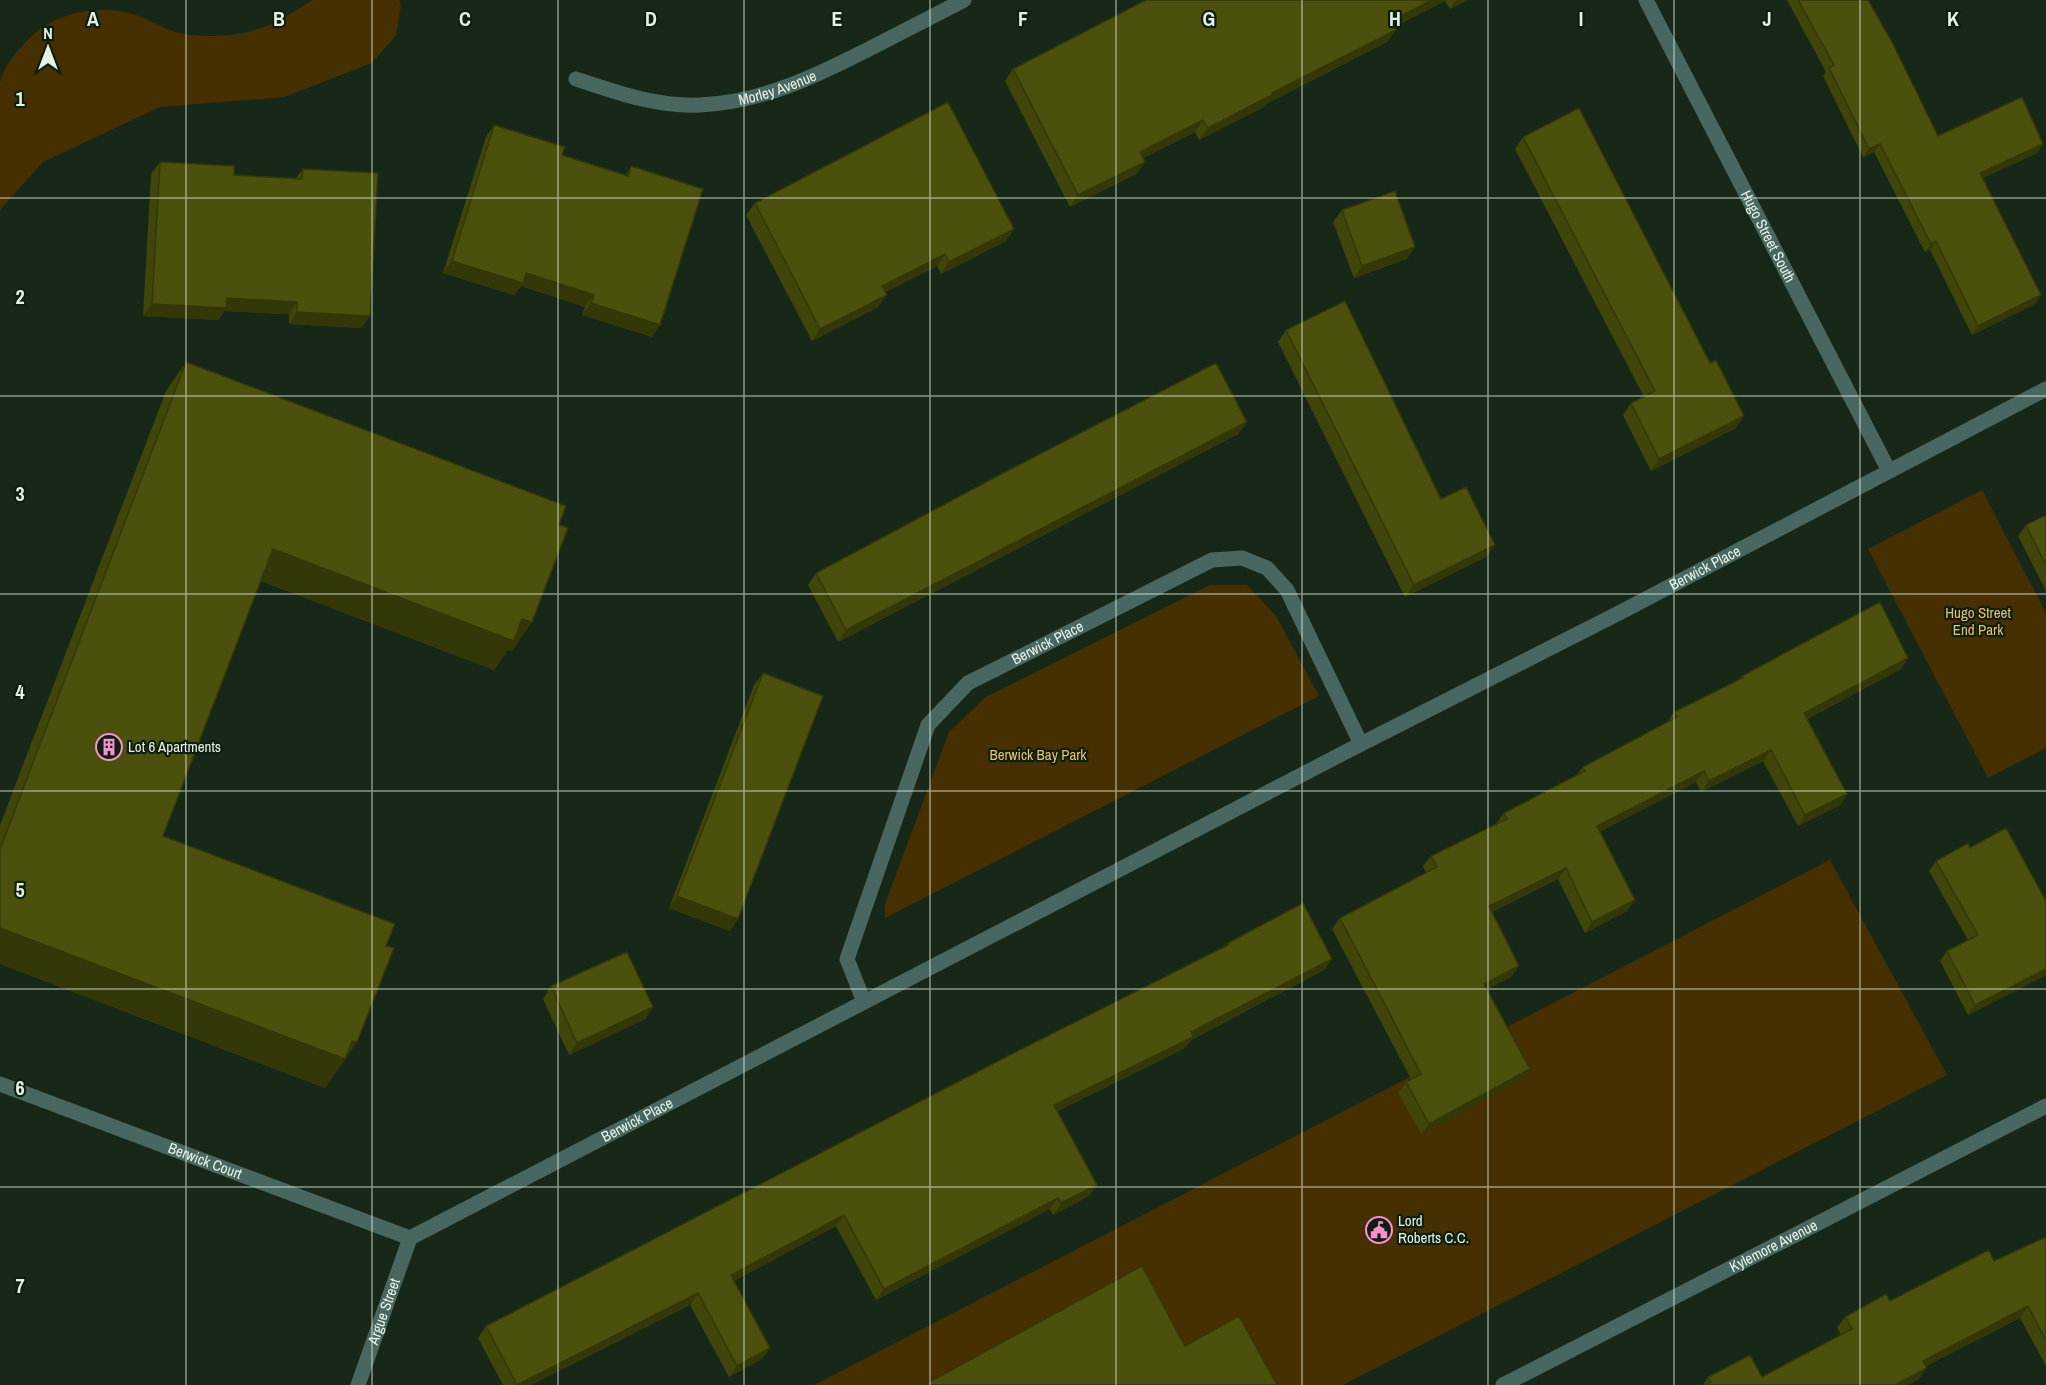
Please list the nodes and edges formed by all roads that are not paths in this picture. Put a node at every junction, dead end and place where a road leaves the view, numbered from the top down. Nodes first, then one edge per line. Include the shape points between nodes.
1 (964, 0) edge
2 (1646, 0) edge
3 (576, 79) dead end
4 (2046, 389) edge
5 (1889, 471) junction
6 (1361, 744) junction
7 (864, 1002) junction
8 (0, 1084) edge
9 (2046, 1106) edge
10 (410, 1238) junction
11 (358, 1385) edge
12 (1503, 1385) edge

1 - 3 street, Morley Avenue via 815,76 740,101 698,105 657,102
2 - 5 street, Hugo Street South
4 - 5 street, Berwick Place
5 - 6 street, Berwick Place
6 - 7 street, Berwick Place
6 - 7 street, Berwick Place via 1287,590 1267,568 1242,558 1212,560 968,683 928,725 847,959
7 - 10 street, Berwick Place
8 - 10 street, Berwick Court
9 - 12 street, Kylemore Avenue
10 - 11 street, Argue Street

